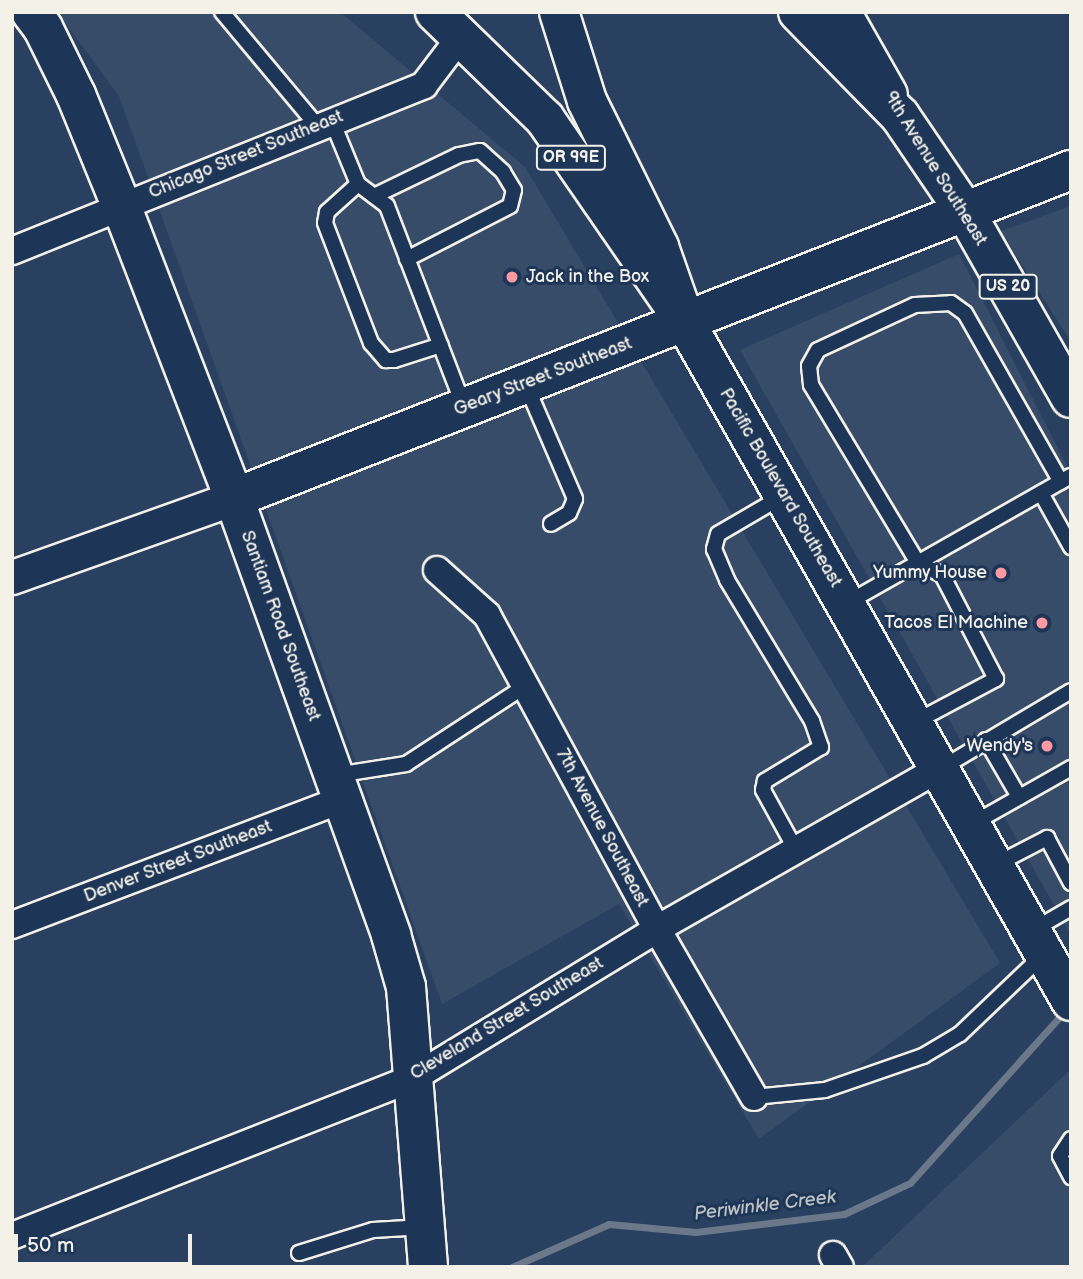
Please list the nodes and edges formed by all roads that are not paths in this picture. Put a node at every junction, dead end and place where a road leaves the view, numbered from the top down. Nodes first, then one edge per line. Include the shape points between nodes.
1 (31, 12) edge
2 (222, 12) edge
3 (559, 12) edge
4 (798, 12) edge
5 (841, 12) edge
6 (448, 24) edge
7 (900, 116) junction
8 (325, 124) junction
9 (1071, 170) edge
10 (358, 184) junction
11 (374, 195) junction
12 (121, 205) junction
13 (964, 210) junction
14 (12, 251) edge
15 (407, 259) junction
16 (685, 322) junction
17 (441, 345) junction
18 (526, 384) junction
19 (1071, 398) edge
20 (464, 408) junction
21 (1066, 479) edge
22 (1041, 493) junction
23 (784, 496) junction
24 (234, 498) junction
25 (551, 524) dead end
26 (1071, 547) edge
27 (918, 563) junction
28 (437, 570) dead end
29 (12, 577) edge
30 (846, 604) junction
31 (525, 686) junction
32 (1071, 691) edge
33 (913, 723) junction
34 (986, 740) junction
35 (1071, 768) edge
36 (939, 769) junction
37 (339, 787) junction
38 (1019, 797) junction
39 (971, 824) junction
40 (796, 850) junction
41 (995, 865) junction
42 (1071, 883) edge
43 (1071, 908) edge
44 (12, 926) edge
45 (657, 929) junction
46 (1038, 943) junction
47 (1071, 1001) edge
48 (415, 1077) junction
49 (754, 1097) joint
50 (1071, 1139) edge
51 (1071, 1177) edge
52 (425, 1227) junction
53 (12, 1236) edge
54 (299, 1253) dead end
55 (428, 1267) edge

1 - 12 main road, Santiam Road Southeast via 76,95
2 - 8 lane
3 - 16 main road via 587,101 659,247
4 - 7 main road
5 - 7 main road, 9th Avenue Southeast / US 20
6 - 8 street, Chicago Street Southeast via 424,85
6 - 16 main road, Pacific Boulevard Southeast / OR 99E via 545,120
7 - 13 main road, 9th Avenue Southeast / US 20
8 - 10 lane
8 - 12 street, Chicago Street Southeast
9 - 13 main road, Geary Street Southeast
10 - 11 lane
10 - 17 lane via 327,212 325,223 371,344 386,360
11 - 15 lane via 387,206
11 - 15 lane via 459,155 480,151 503,172 514,190 510,206
12 - 14 street, Chicago Street Southeast
12 - 24 main road, Santiam Road Southeast
13 - 16 main road, Geary Street Southeast
13 - 19 main road, 9th Avenue Southeast / US 20
15 - 17 lane
16 - 18 main road, Geary Street Southeast
16 - 23 main road, Pacific Boulevard Southeast
17 - 20 lane
18 - 20 main road, Geary Street Southeast
18 - 25 lane via 575,499 569,513
20 - 24 main road, Geary Street Southeast
21 - 22 lane
21 - 27 lane via 965,313 951,303 915,305 818,350 810,366 811,385
22 - 26 lane
22 - 27 lane
23 - 30 main road, Pacific Boulevard Southeast
23 - 40 lane via 718,534 714,549 727,580 812,721 821,747 765,781 763,790
24 - 29 street, Geary Street Southeast
24 - 37 main road, Santiam Road Southeast
27 - 30 lane
27 - 33 lane via 942,575 996,678
28 - 31 street, 7th Avenue Southeast via 487,615
30 - 33 main road, Pacific Boulevard Southeast
31 - 37 lane via 406,764
31 - 45 street, 7th Avenue Southeast
32 - 34 lane
33 - 36 main road, Pacific Boulevard Southeast
34 - 36 lane
34 - 38 lane
35 - 38 lane
36 - 39 main road, Pacific Boulevard Southeast
36 - 40 street, Cleveland Street Southeast
37 - 44 street, Denver Street Southeast
37 - 48 main road, Santiam Road Southeast via 406,987
38 - 39 lane
39 - 41 main road, Pacific Boulevard Southeast
40 - 45 street, Cleveland Street Southeast
41 - 42 lane via 1047,838
41 - 46 main road, Pacific Boulevard Southeast
43 - 46 lane
45 - 48 street, Cleveland Street Southeast
45 - 49 street, 7th Avenue Southeast
46 - 47 main road, Pacific Boulevard Southeast
46 - 49 lane via 960,1034 923,1056 825,1090
48 - 52 main road, Santiam Road Southeast
48 - 53 street, Cleveland Street Southeast
50 - 51 lane via 1060,1156
52 - 54 lane via 373,1230
52 - 55 main road, Santiam Road Southeast

